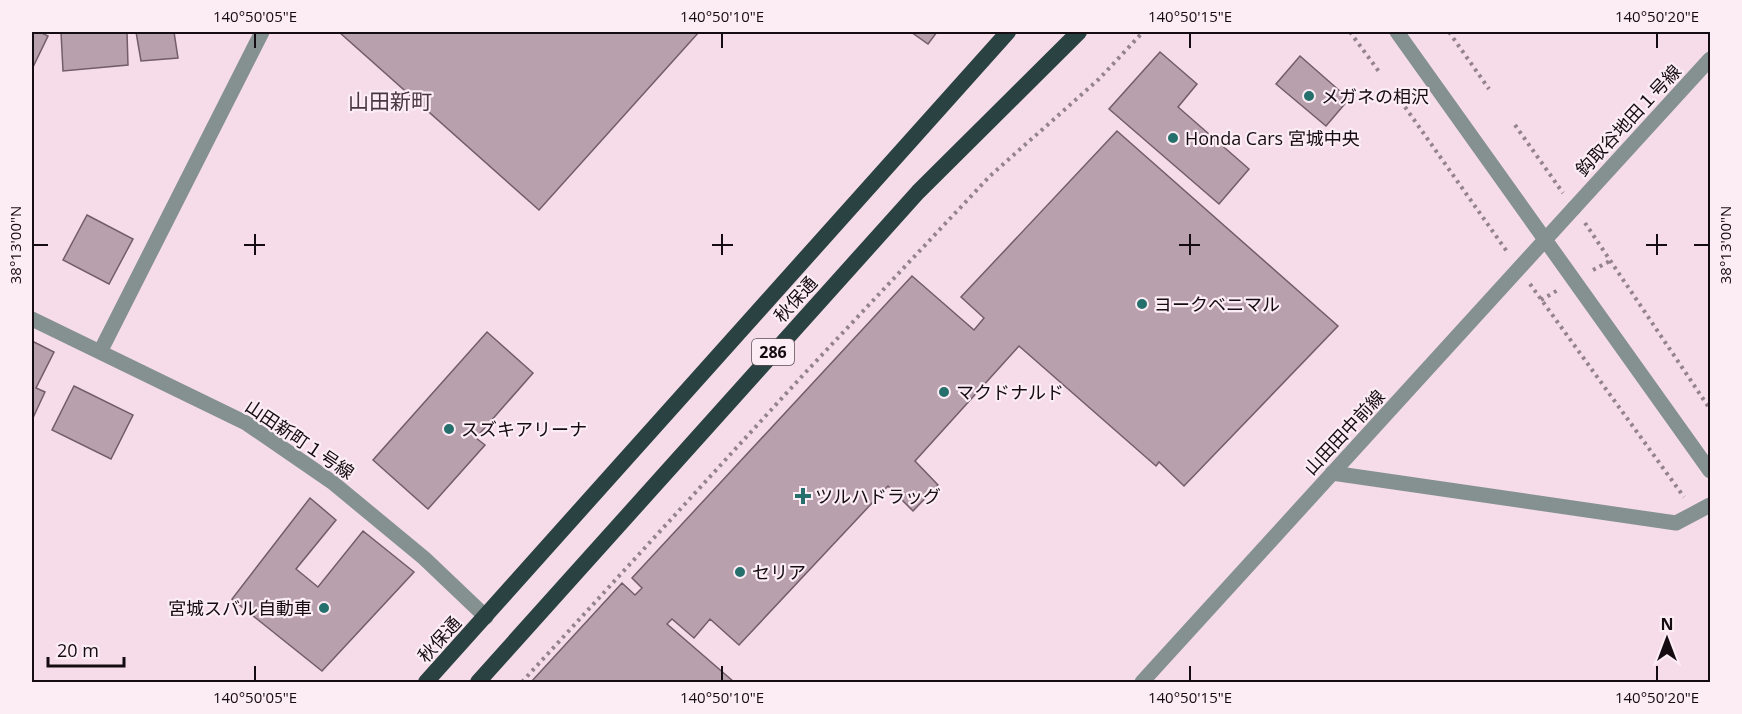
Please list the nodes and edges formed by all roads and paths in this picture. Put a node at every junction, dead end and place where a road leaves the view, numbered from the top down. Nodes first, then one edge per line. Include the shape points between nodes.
1 (262, 32) edge
2 (1008, 32) edge
3 (1079, 32) edge
4 (1143, 32) edge
5 (1350, 32) edge
6 (1397, 32) edge
7 (1449, 32) edge
8 (1710, 59) edge
9 (1380, 74) dead end
10 (1489, 89) dead end
11 (1405, 107) dead end
12 (1515, 126) dead end
13 (1564, 193) dead end
14 (1574, 208) joint
15 (1583, 221) dead end
16 (1546, 239) junction
17 (1512, 259) dead end
18 (1610, 261) junction
19 (1593, 270) dead end
20 (1527, 281) dead end
21 (1558, 290) dead end
22 (1541, 300) junction
23 (32, 319) edge
24 (100, 351) junction
25 (1710, 409) edge
26 (1710, 471) edge
27 (1332, 474) junction
28 (1710, 505) edge
29 (1696, 513) junction
30 (486, 617) junction
31 (426, 682) edge
32 (478, 682) edge
33 (522, 682) edge
34 (1142, 682) edge

1 - 24 street
2 - 30 highway, 秋保通 / 286
3 - 32 highway, 秋保通 / 286 via 918,192
4 - 33 path via 1099,79 990,176
5 - 9 path
6 - 16 street
7 - 10 path
8 - 14 street, 鈎取谷地田１号線
11 - 17 path
12 - 13 path
14 - 16 street, 山田田中前線
15 - 18 path
16 - 26 street
16 - 27 street, 山田田中前線
18 - 19 path
18 - 25 path
20 - 22 path
21 - 22 path
22 - 29 path
23 - 24 street, 山田新町１号線
24 - 30 street, 山田新町１号線 via 246,423 332,482 424,558
27 - 29 street via 1676,523
27 - 34 street, 山田田中前線
28 - 29 street
30 - 31 highway, 秋保通 / 286

